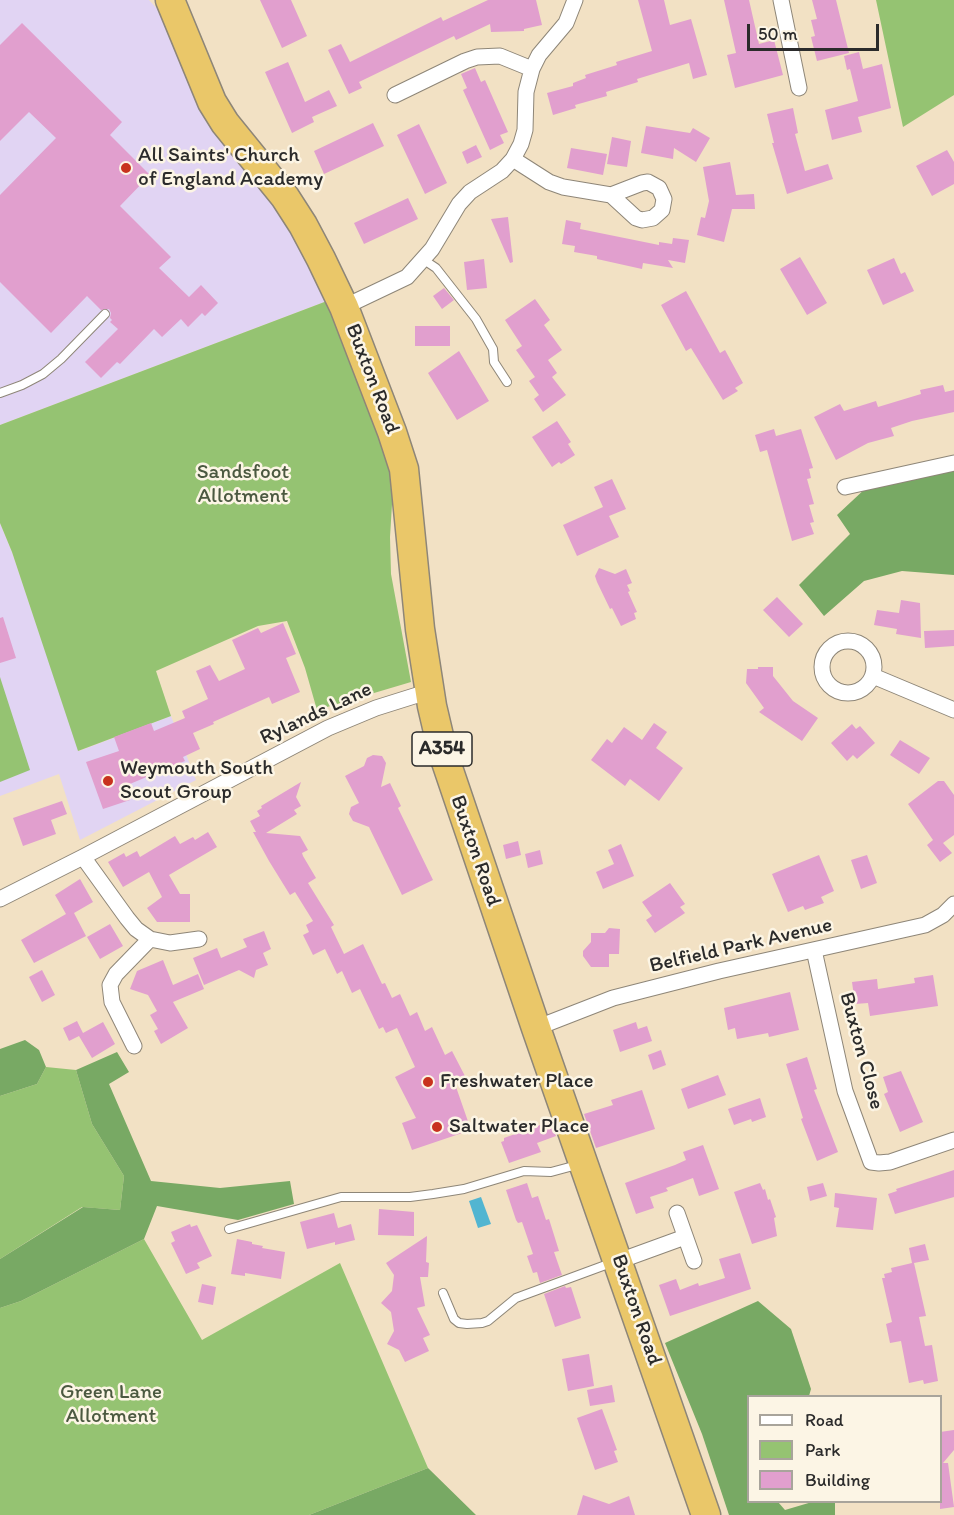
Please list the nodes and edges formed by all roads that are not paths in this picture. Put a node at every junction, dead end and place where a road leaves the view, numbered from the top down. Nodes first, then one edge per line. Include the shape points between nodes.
1 (170, 0) edge
2 (574, 0) edge
3 (781, 0) edge
4 (532, 69) junction
5 (799, 88) dead end
6 (395, 95) dead end
7 (513, 159) junction
8 (611, 195) dead end
9 (424, 260) junction
10 (344, 307) junction
11 (105, 314) dead end
12 (507, 382) dead end
13 (0, 393) edge
14 (954, 463) edge
15 (845, 487) dead end
16 (873, 676) dead end
17 (430, 691) junction
18 (954, 710) edge
19 (83, 857) junction
20 (0, 899) edge
21 (954, 904) edge
22 (150, 939) junction
23 (199, 939) dead end
24 (814, 950) junction
25 (536, 1028) junction
26 (134, 1046) dead end
27 (954, 1140) edge
28 (584, 1162) junction
29 (677, 1213) dead end
30 (229, 1229) dead end
31 (686, 1237) junction
32 (619, 1261) junction
33 (694, 1261) dead end
34 (443, 1293) dead end
35 (706, 1515) edge

1 - 10 highway, Buxton Road / A354 via 212,102 285,197
2 - 4 street via 566,23
3 - 5 street
4 - 6 street via 500,57 477,57
4 - 7 street via 526,92 525,130
7 - 8 street via 549,182
7 - 9 street via 459,204
9 - 10 street via 407,278
9 - 12 lane via 436,268 476,319
10 - 17 highway, Buxton Road / A354 via 404,469
11 - 13 lane via 43,374
14 - 15 street
16 - 18 street
17 - 19 street, Rylands Lane via 328,728
17 - 25 highway, Buxton Road / A354 via 455,793
19 - 20 street, Rylands Lane
19 - 22 street via 127,918
21 - 24 street, Belfield Park Avenue via 925,925
22 - 23 street via 170,943
22 - 26 street via 110,985 112,1002
24 - 25 street, Belfield Park Avenue via 614,998
24 - 27 street, Buxton Close via 845,1091 871,1162 890,1162
25 - 28 highway, Buxton Road / A354
28 - 30 lane via 551,1172 524,1171 433,1194 341,1197
28 - 32 highway, Buxton Road / A354
29 - 31 street
31 - 32 street
31 - 33 street
32 - 34 lane via 516,1298 482,1323 459,1323
32 - 35 highway, Buxton Road / A354

